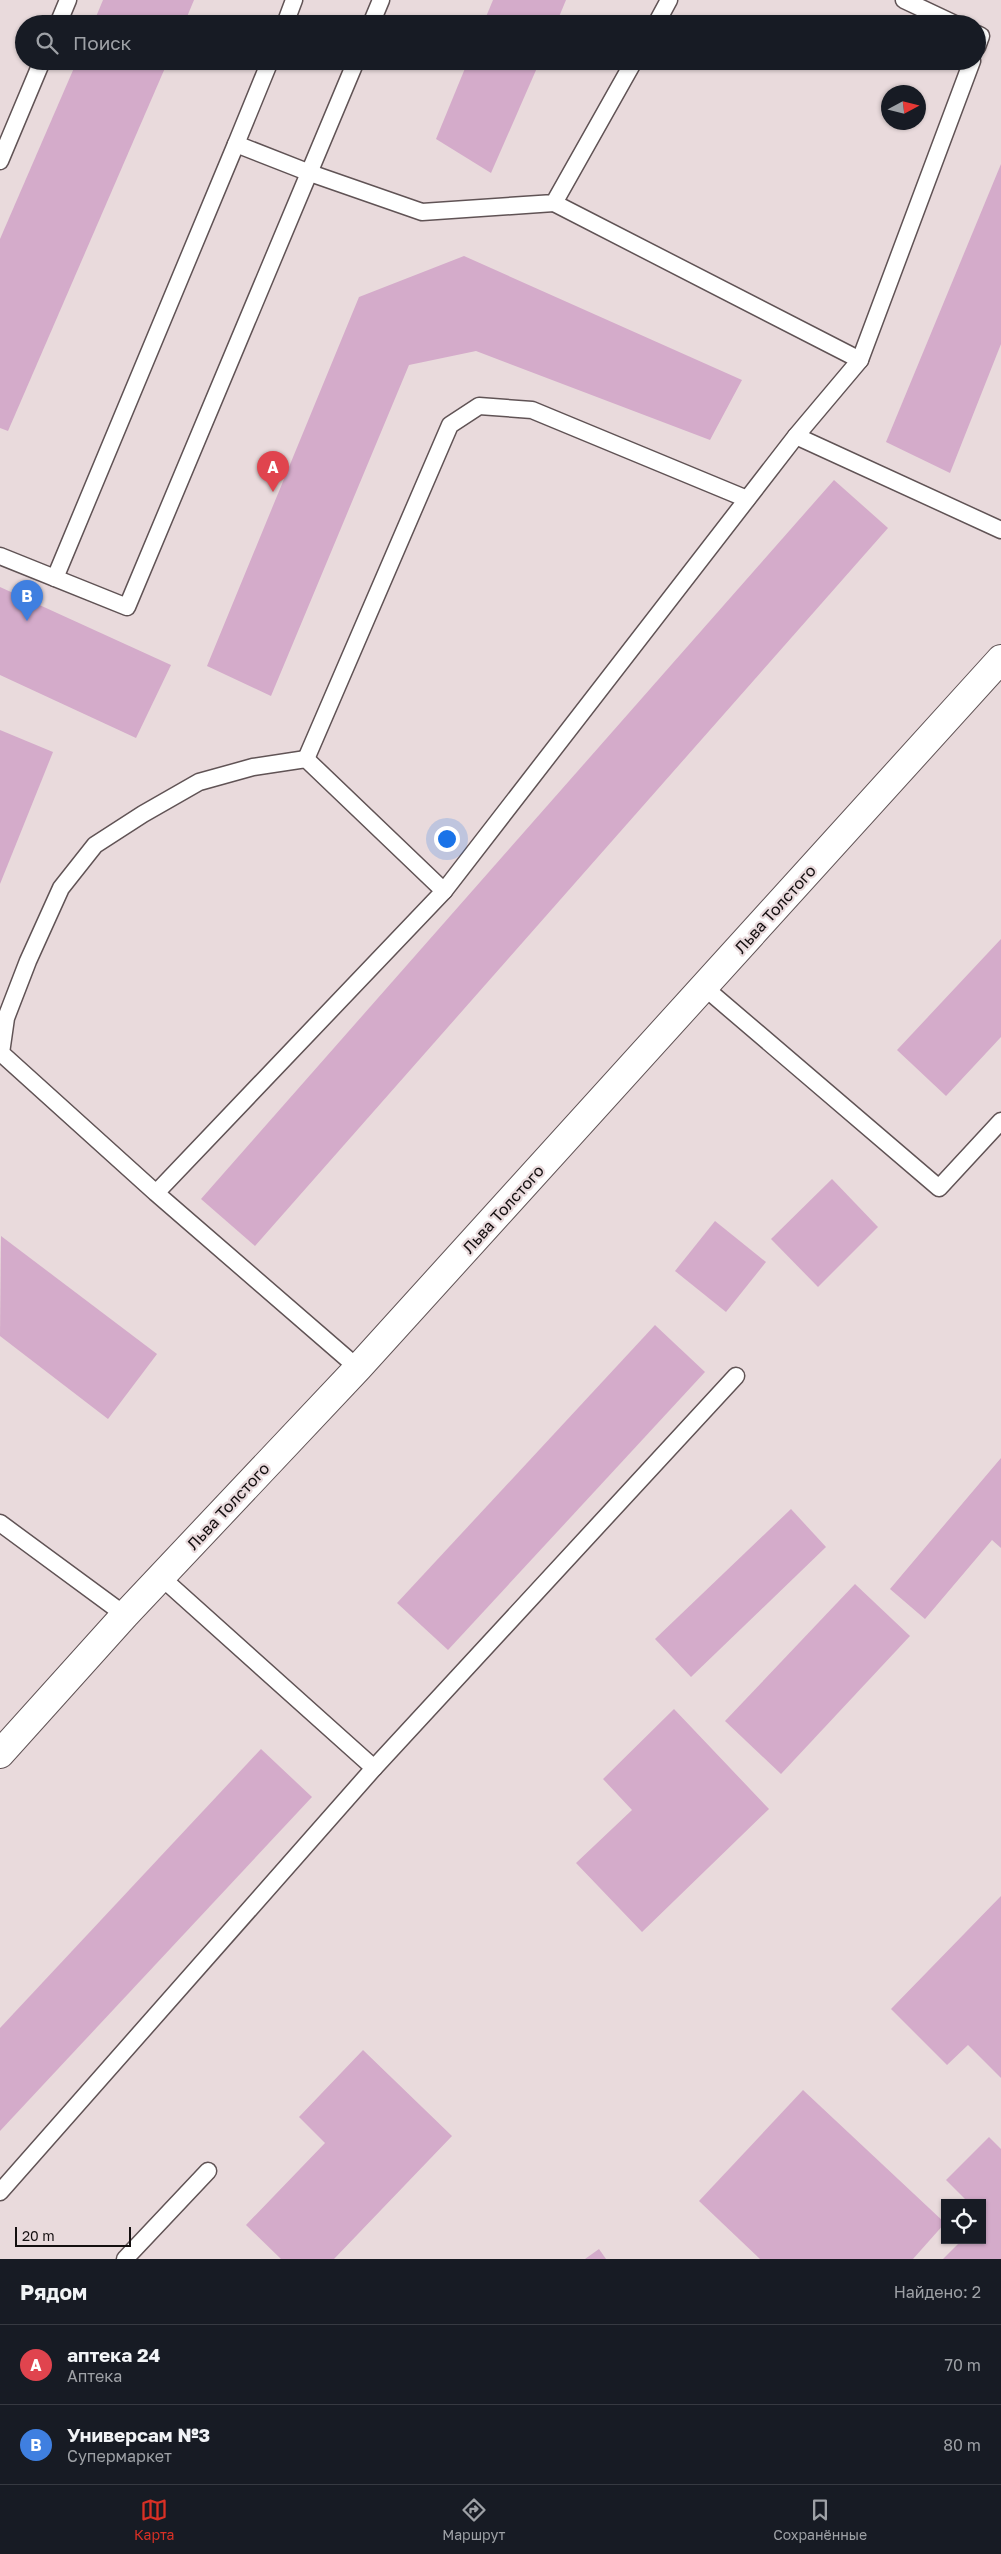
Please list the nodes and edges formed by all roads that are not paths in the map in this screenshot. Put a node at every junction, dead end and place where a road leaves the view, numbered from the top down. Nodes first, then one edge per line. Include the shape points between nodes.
1 (68, 0) edge
2 (294, 0) edge
3 (381, 0) edge
4 (669, 0) edge
5 (904, 0) edge
6 (62, 15) edge
7 (288, 15) edge
8 (375, 15) edge
9 (661, 15) edge
10 (936, 15) edge
11 (38, 70) edge
12 (266, 70) edge
13 (352, 70) edge
14 (629, 70) edge
15 (969, 70) edge
16 (236, 144) junction
17 (0, 161) edge
18 (310, 173) junction
19 (554, 203) junction
20 (860, 360) junction
21 (796, 436) junction
22 (747, 499) junction
23 (1001, 530) edge
24 (0, 556) edge
25 (55, 578) junction
26 (1001, 659) edge
27 (306, 759) junction
28 (444, 891) junction
29 (704, 987) junction
30 (1001, 1120) edge
31 (156, 1193) junction
32 (358, 1368) junction
33 (736, 1376) dead end
34 (0, 1523) edge
35 (161, 1577) junction
36 (125, 1616) junction
37 (0, 1754) edge
38 (374, 1768) junction
39 (208, 2171) dead end
40 (0, 2192) edge
41 (125, 2259) edge

1 - 6 lane
2 - 7 lane
3 - 8 lane
4 - 9 lane
5 - 10 lane
11 - 17 lane
12 - 16 lane
13 - 18 lane
14 - 19 lane
15 - 20 lane
16 - 18 lane
16 - 25 lane
18 - 19 lane via 422,212
18 - 25 lane via 127,607
19 - 20 lane
20 - 21 lane
21 - 22 lane
21 - 23 lane
22 - 27 lane via 532,410 479,406 450,425
22 - 28 lane
24 - 25 lane
26 - 29 street, Льва Толстого
27 - 28 lane
27 - 31 lane via 253,767 199,782 95,845 61,888 6,1018 2,1053
28 - 31 lane
29 - 30 lane via 939,1188
29 - 32 street, Льва Толстого
31 - 32 lane
32 - 35 street, Льва Толстого
33 - 38 lane
34 - 36 lane
35 - 36 street, Льва Толстого
35 - 38 lane
36 - 37 street, Льва Толстого
38 - 40 lane
39 - 41 lane

